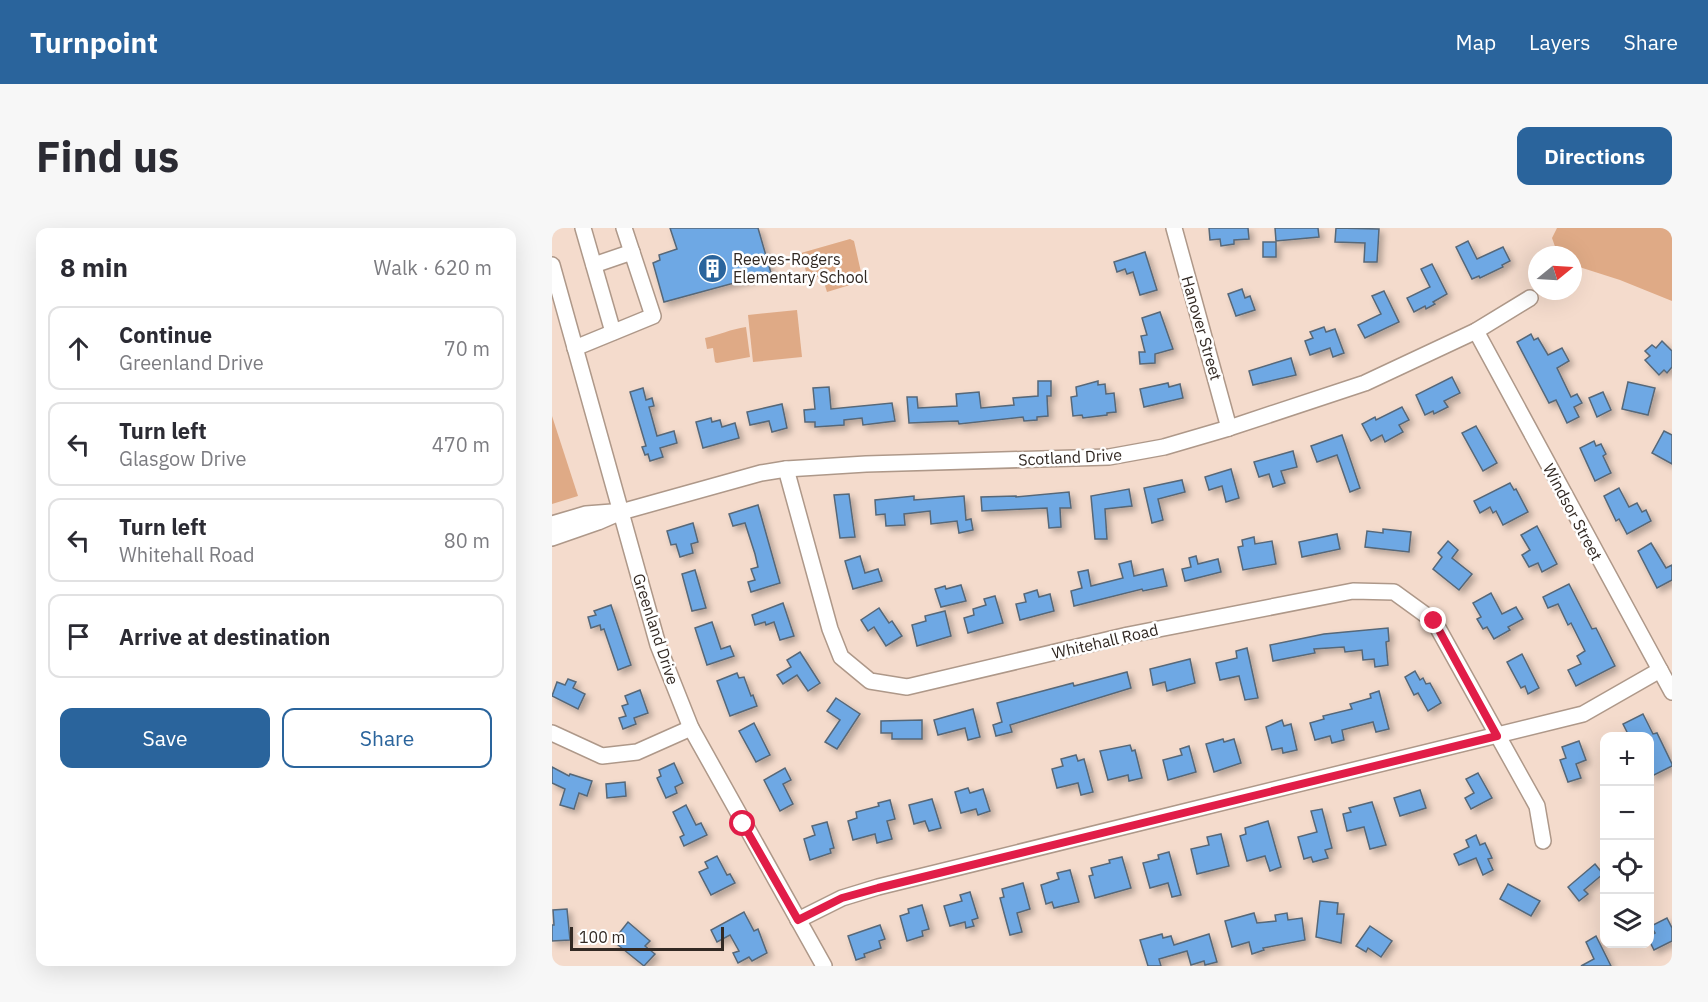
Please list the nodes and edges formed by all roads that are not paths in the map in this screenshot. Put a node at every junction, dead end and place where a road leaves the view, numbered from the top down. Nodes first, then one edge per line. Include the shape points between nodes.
1 (583, 228) edge
2 (624, 228) edge
3 (1174, 228) edge
4 (632, 252) junction
5 (552, 265) edge
6 (594, 265) junction
7 (1528, 298) edge
8 (557, 304) edge
9 (1476, 331) junction
10 (613, 332) junction
11 (575, 348) junction
12 (1229, 428) junction
13 (786, 469) junction
14 (621, 512) junction
15 (552, 524) edge
16 (552, 538) edge
17 (1660, 670) junction
18 (1672, 692) edge
19 (691, 728) junction
20 (552, 733) edge
21 (1497, 736) junction
22 (1543, 841) dead end
23 (798, 920) junction
24 (824, 966) edge

1 - 6 street
2 - 4 street
3 - 12 street, Hanover Street
4 - 6 street
4 - 10 street via 653,316
5 - 8 street, Greenland Drive
6 - 10 street
7 - 9 street, Scotland Drive
8 - 11 street, Greenland Drive
9 - 12 street, Scotland Drive via 1365,383
9 - 17 street, Windsor Street
10 - 11 street
11 - 14 street, Greenland Drive
12 - 13 street, Scotland Drive via 1164,447 1109,457
13 - 14 street, Scotland Drive
13 - 21 street, Whitehall Road via 841,657 870,681 907,687 1128,635 1353,591 1394,592 1434,621
14 - 15 street via 586,514
14 - 16 street
14 - 19 street, Greenland Drive via 658,645
17 - 18 street, Windsor Street
17 - 21 street via 1583,714
19 - 20 street via 637,752 602,756
19 - 23 street, Greenland Drive
21 - 22 street, Whitehall Road via 1537,806
21 - 23 street via 878,888 842,898
23 - 24 street, Greenland Drive

